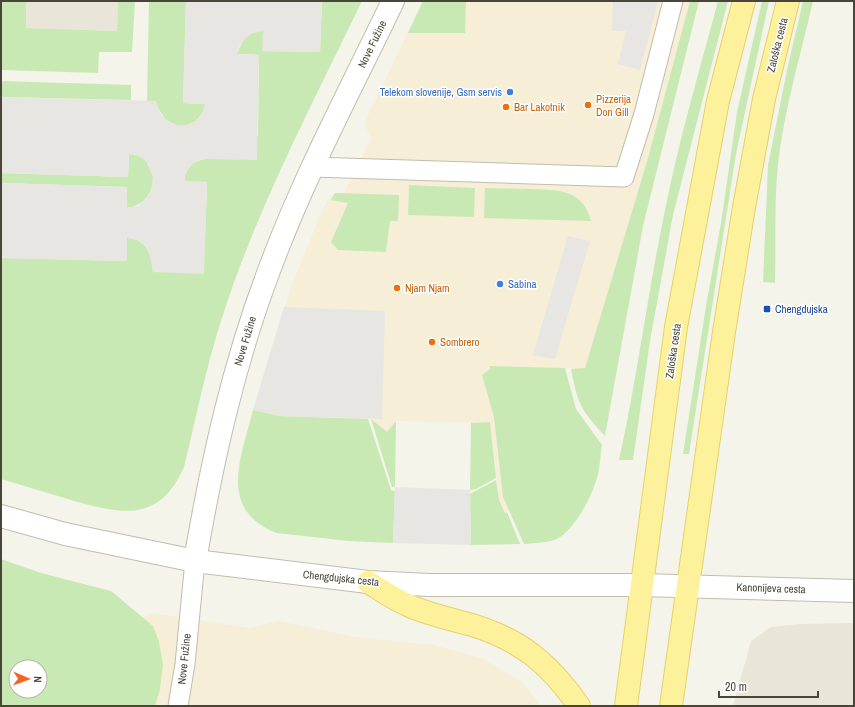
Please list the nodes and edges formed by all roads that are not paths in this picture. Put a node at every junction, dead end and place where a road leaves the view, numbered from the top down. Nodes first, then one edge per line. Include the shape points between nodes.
1 (393, 1) edge
2 (673, 1) edge
3 (744, 1) edge
4 (788, 1) edge
5 (312, 168) junction
6 (1, 516) edge
7 (195, 561) junction
8 (368, 582) junction
9 (640, 584) junction
10 (688, 586) junction
11 (854, 591) edge
12 (178, 706) edge
13 (579, 706) edge
14 (626, 706) edge
15 (671, 706) edge

1 - 5 street, Nove Fužine
2 - 5 lane via 644,114 624,177
3 - 9 main road, Zaloška cesta via 718,101 676,327
4 - 10 main road, Zaloška cesta via 764,99 744,207
5 - 7 street, Nove Fužine via 270,267 241,354 212,468
6 - 7 street, Chengdujska cesta via 65,534
7 - 8 street, Chengdujska cesta
7 - 12 lane, Nove Fužine
8 - 9 street, Chengdujska cesta via 430,585
8 - 13 main road via 409,606 509,639 538,658
9 - 10 street, Chengdujska cesta
9 - 14 main road, Zaloška cesta
10 - 11 street, Kanonijeva cesta
10 - 15 main road, Zaloška cesta

